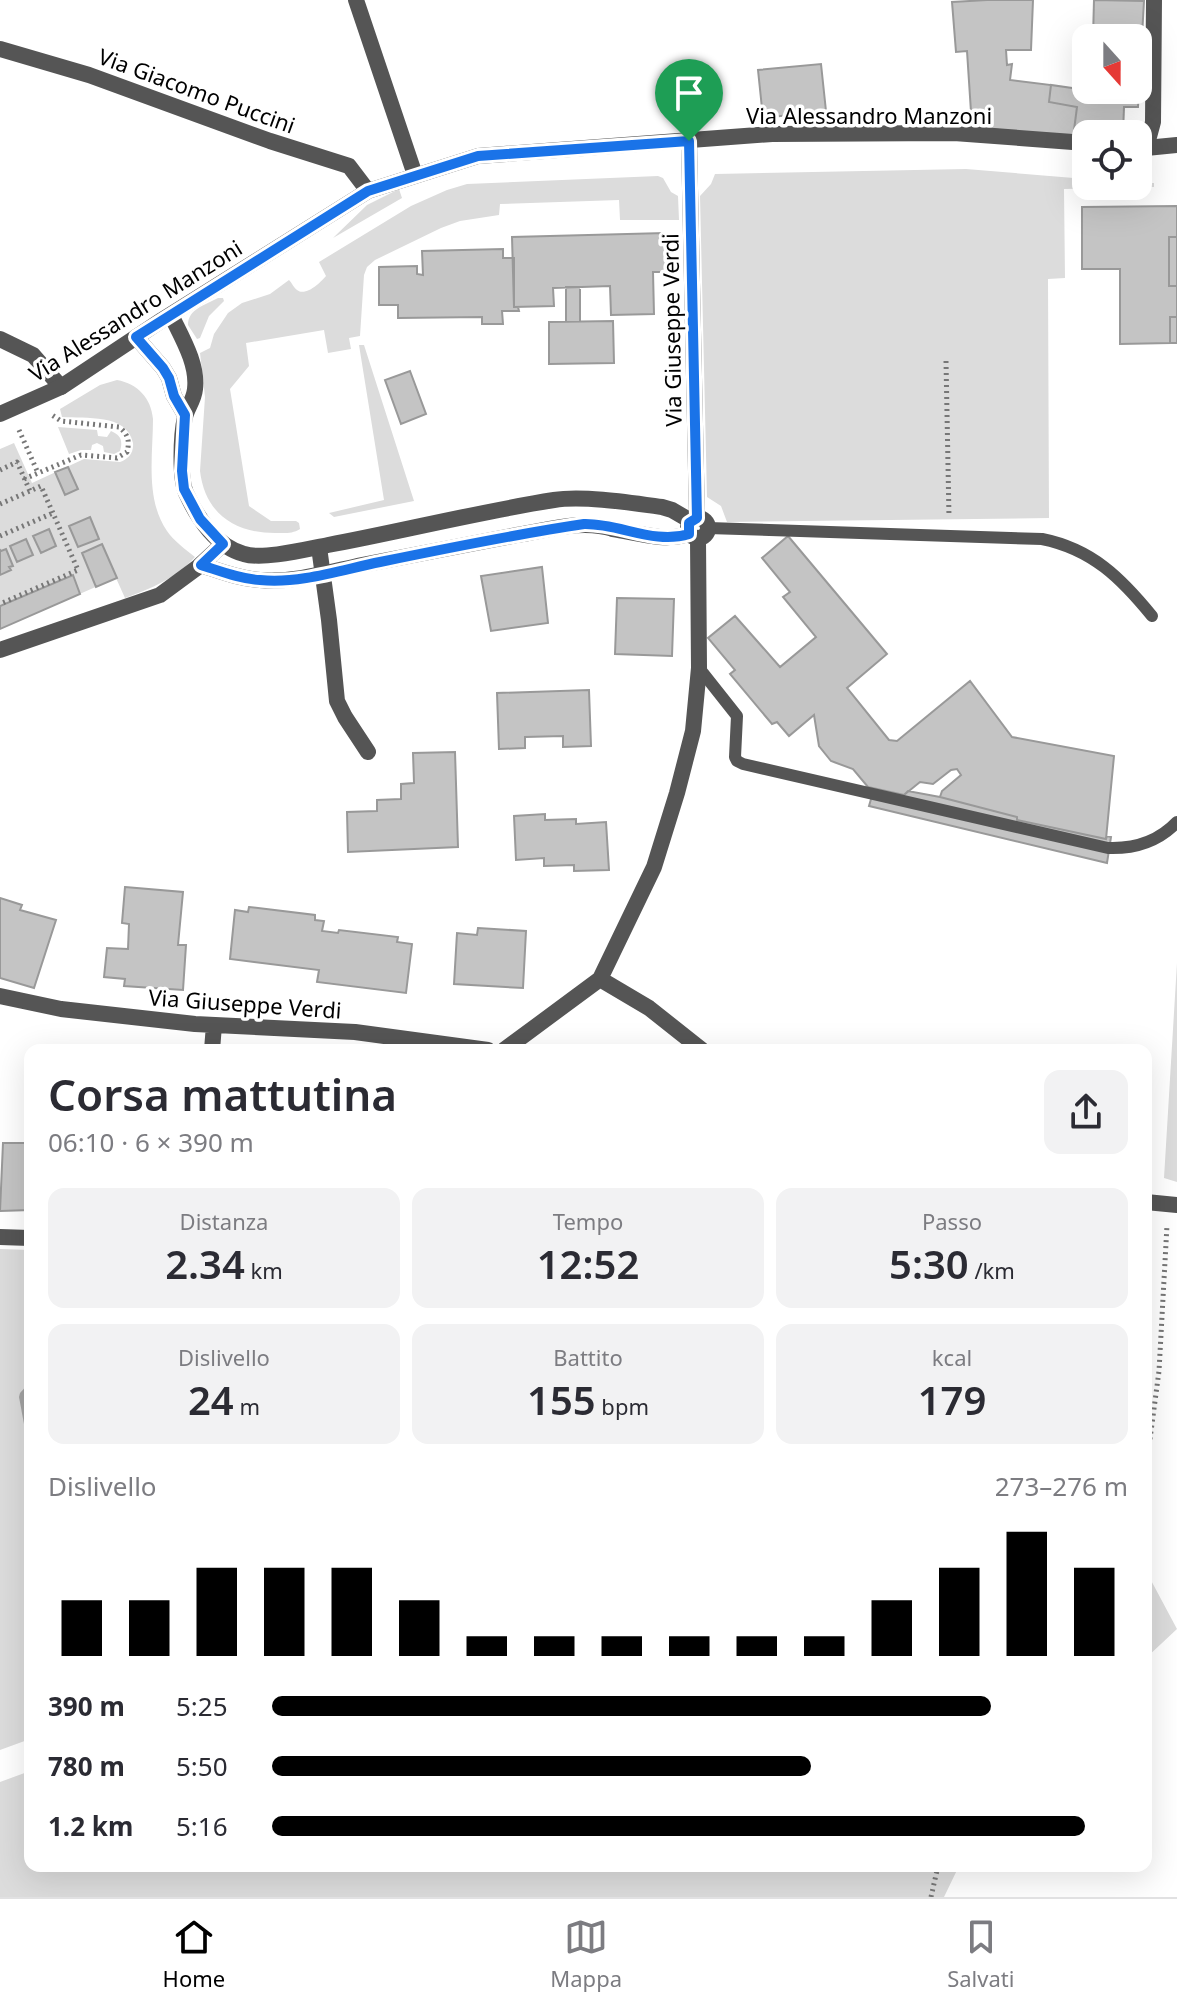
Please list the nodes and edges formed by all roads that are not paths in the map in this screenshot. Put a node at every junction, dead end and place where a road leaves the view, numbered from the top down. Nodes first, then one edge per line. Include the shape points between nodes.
1 (356, 0) edge
2 (1154, 0) edge
3 (0, 49) edge
4 (1152, 124) edge
5 (689, 141) junction
6 (1072, 142) edge
7 (1177, 145) edge
8 (1152, 146) edge
9 (415, 175) junction
10 (368, 191) junction
11 (171, 315) junction
12 (136, 337) junction
13 (0, 339) edge
14 (61, 387) junction
15 (5, 411) edge
16 (185, 415) junction
17 (697, 528) junction
18 (223, 544) junction
19 (319, 547) junction
20 (201, 565) junction
21 (323, 574) junction
22 (1152, 616) dead end
23 (0, 650) edge
24 (699, 668) junction
25 (368, 752) dead end
26 (1177, 822) edge
27 (600, 979) junction
28 (0, 996) edge
29 (214, 1025) junction
30 (212, 1044) edge
31 (444, 1044) edge
32 (512, 1044) edge
33 (694, 1044) edge
34 (1152, 1202) edge
35 (1173, 1204) edge
36 (0, 1237) edge
37 (24, 1238) edge

1 - 9 street
2 - 4 street
3 - 10 street, Via Giacomo Puccini via 349,166
5 - 6 street, Via Alessandro Manzoni via 772,134 954,133
5 - 9 street, Via Alessandro Manzoni via 478,156
5 - 17 street, Via Giuseppe Verdi
7 - 8 street
9 - 10 street, Via Alessandro Manzoni
10 - 11 street, Via Alessandro Manzoni
11 - 12 street, Via Alessandro Manzoni
11 - 16 street via 195,378
12 - 14 street, Via Alessandro Manzoni
12 - 16 street via 163,368
13 - 14 street via 33,355
14 - 15 street, Via Alessandro Manzoni
16 - 18 street via 184,489 200,519
17 - 19 street via 662,507 567,498
17 - 21 street via 663,538 593,524 561,527
17 - 22 lane via 1042,539 1103,564
17 - 24 street, Via Giuseppe Verdi
18 - 19 street via 251,556
18 - 20 street
19 - 21 street
20 - 21 street via 261,581
20 - 23 street via 160,595
21 - 25 street via 337,701
24 - 26 lane via 737,716 735,757 743,764 1108,848 1148,843
24 - 27 street, Via Giuseppe Verdi via 693,731 654,867
27 - 32 street, Via Giuseppe Verdi
27 - 33 street
28 - 29 street, Via Giuseppe Verdi via 61,1009
29 - 30 street
29 - 31 street, Via Giuseppe Verdi via 355,1032
34 - 35 street
36 - 37 street

